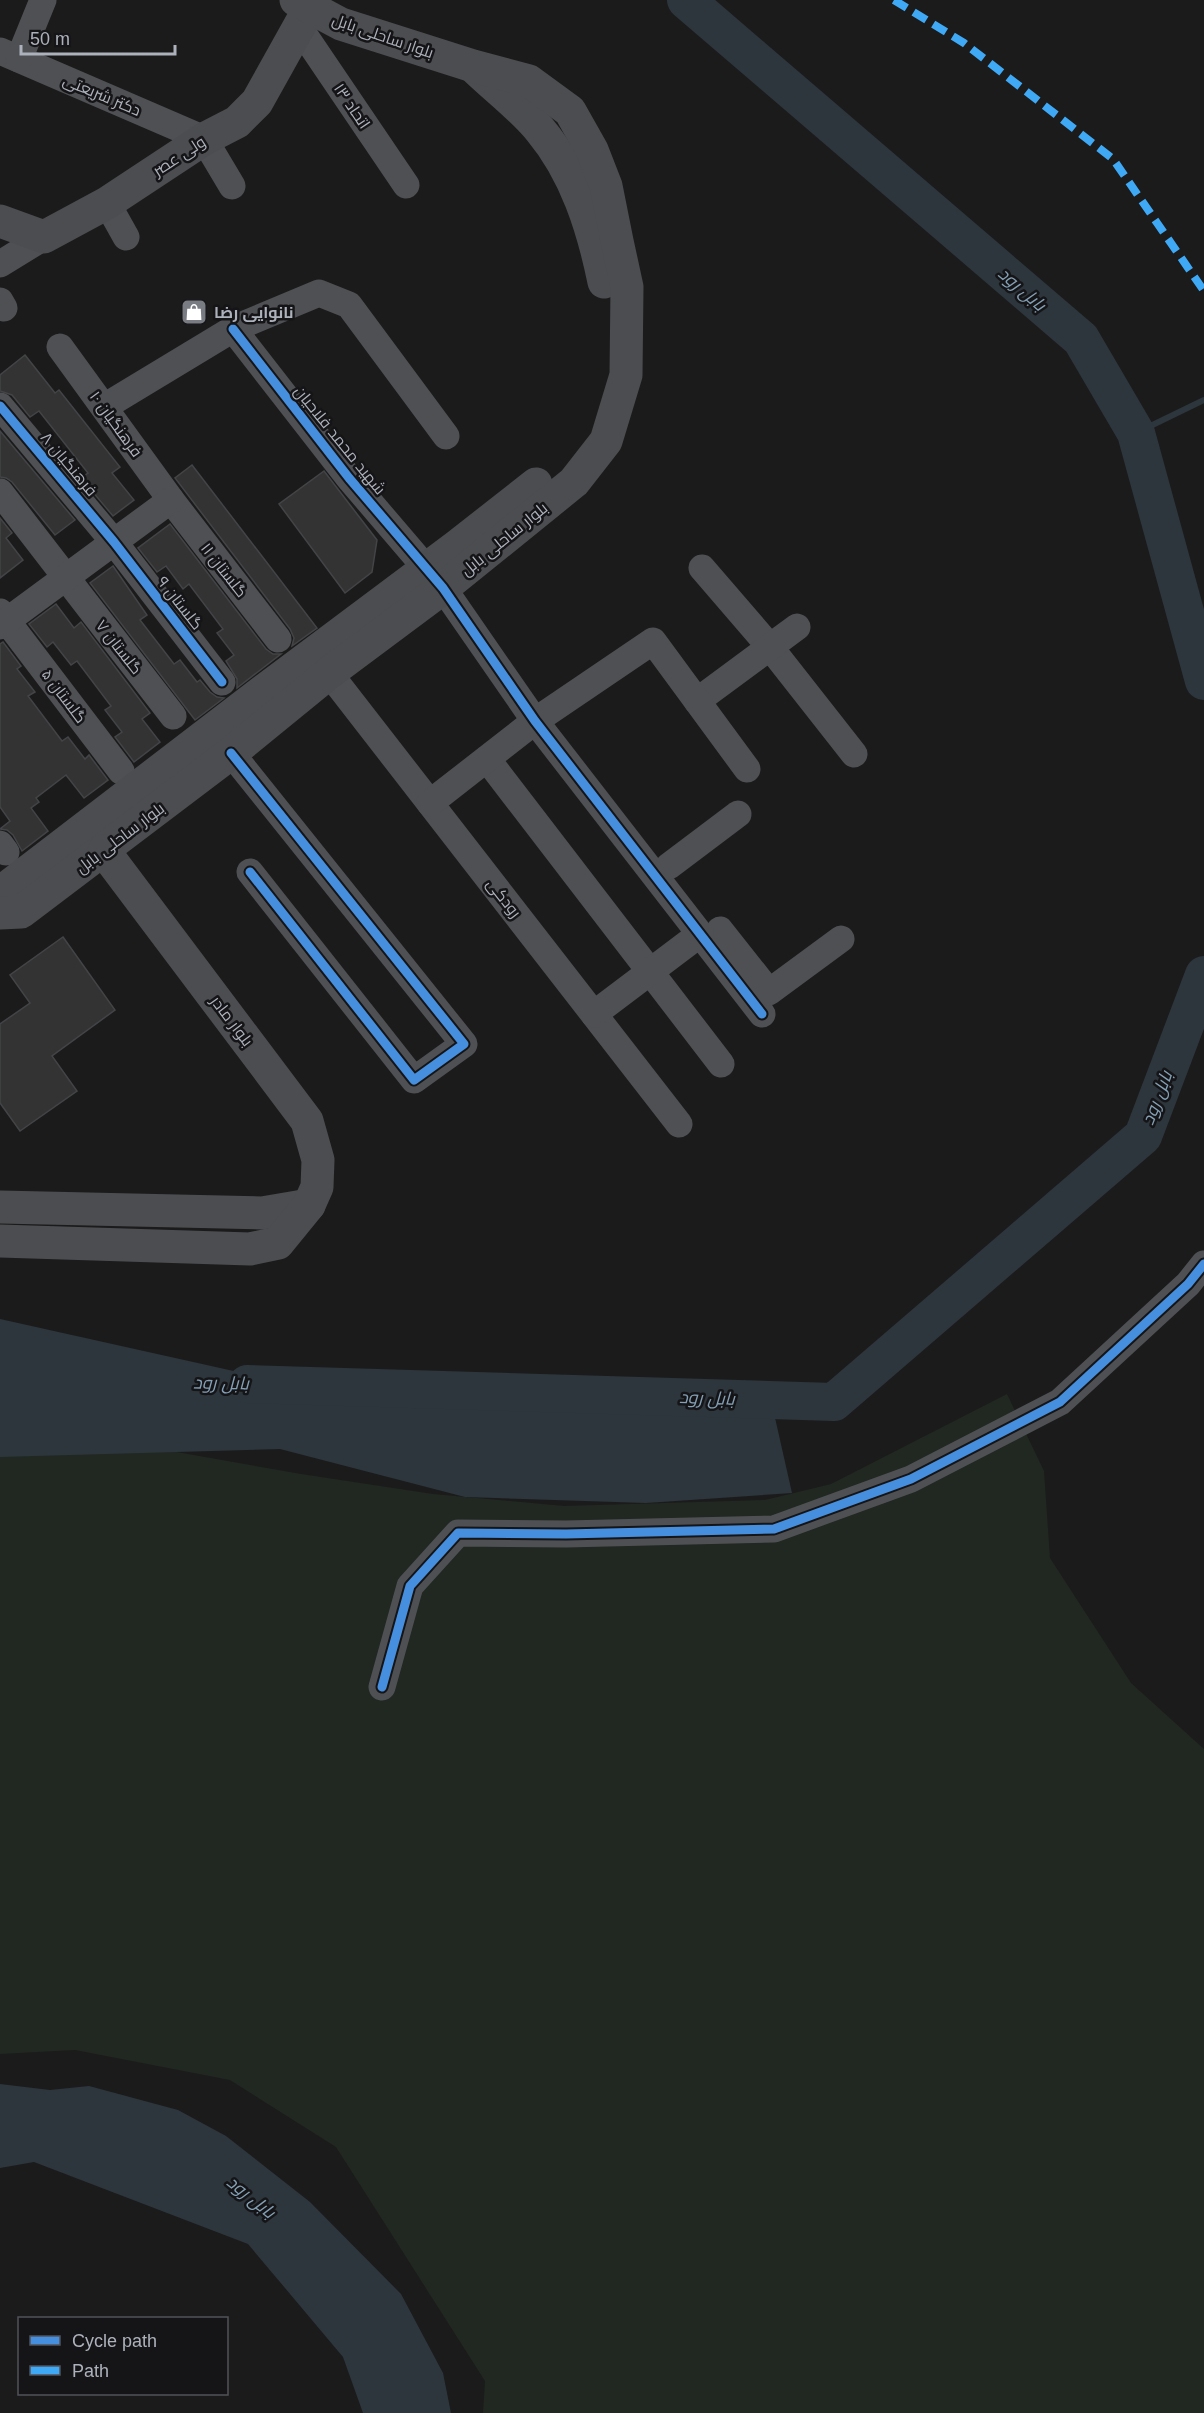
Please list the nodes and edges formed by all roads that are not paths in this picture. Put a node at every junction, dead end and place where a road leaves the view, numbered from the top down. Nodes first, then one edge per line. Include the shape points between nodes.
1 (44, 0) edge
2 (301, 11) edge
3 (9, 55) edge
4 (204, 139) junction
5 (406, 185) dead end
6 (232, 186) dead end
7 (107, 203) junction
8 (0, 220) edge
9 (44, 237) junction
10 (126, 237) dead end
11 (0, 264) edge
12 (232, 329) junction
13 (60, 347) dead end
14 (0, 406) edge
15 (104, 407) junction
16 (446, 436) dead end
17 (0, 492) edge
18 (171, 500) junction
19 (114, 542) junction
20 (702, 568) dead end
21 (65, 578) junction
22 (435, 578) junction
23 (2, 620) edge
24 (797, 627) dead end
25 (278, 639) dead end
26 (770, 647) junction
27 (329, 673) junction
28 (222, 682) dead end
29 (697, 701) junction
30 (173, 716) dead end
31 (535, 722) junction
32 (231, 753) junction
33 (854, 754) dead end
34 (487, 759) junction
35 (747, 769) dead end
36 (122, 771) dead end
37 (430, 803) junction
38 (738, 814) dead end
39 (104, 851) junction
40 (669, 866) junction
41 (250, 872) dead end
42 (0, 903) edge
43 (0, 913) edge
44 (700, 934) junction
45 (841, 939) dead end
46 (650, 971) junction
47 (594, 1014) junction
48 (762, 1014) dead end
49 (721, 1064) dead end
50 (679, 1124) dead end
51 (309, 1204) junction
52 (0, 1207) edge
53 (0, 1241) edge
54 (1204, 1264) edge
55 (382, 1688) dead end

1 - 3 street
2 - 4 main road, ولی عصر via 256,102 237,122
2 - 5 street, اتحاد ۱۳
2 - 22 main road, بلوار ساحلی بابل via 473,66 540,129 576,154 575,185 598,252 606,289 610,342 608,377 592,430 560,465
3 - 4 street, دکتر شریعتی
4 - 6 street
4 - 7 main road, ولی عصر
7 - 9 main road, ولی عصر
7 - 10 street
8 - 9 main road
9 - 11 street
12 - 15 street
12 - 16 street via 319,293 349,305
12 - 22 street, شهید محمد فلاحیان
13 - 15 street, فرهنگیان ۱۰
14 - 19 street, فرهنگیان ۸
15 - 18 street, فرهنگیان ۱۰
17 - 21 street, گلستان ۷
18 - 19 street
18 - 25 street, گلستان ۱۱
19 - 21 street
19 - 28 street, گلستان ۹
20 - 26 street
21 - 23 street
21 - 30 street, گلستان ۷
22 - 27 main road, بلوار ساحلی بابل
22 - 31 street, شهید محمد فلاحیان
22 - 42 main road, بلوار ساحلی بابل via 9,886
23 - 36 street, گلستان ۵
24 - 26 street
26 - 29 street
26 - 33 street
27 - 32 main road, بلوار ساحلی بابل
27 - 37 street, رودکی
29 - 31 street via 653,640
29 - 35 street
31 - 34 street
31 - 40 street via 562,730
31 - 44 street, شهید محمد فلاحیان
32 - 39 main road, بلوار ساحلی بابل
32 - 41 street via 464,1044 414,1080
34 - 37 street
34 - 46 street
37 - 47 street, رودکی
38 - 40 street
39 - 43 main road, بلوار ساحلی بابل via 21,912
39 - 51 main road, بلوار مادر via 307,1121 318,1160 317,1187
40 - 45 street via 769,992
44 - 46 street
44 - 48 street, شهید محمد فلاحیان
46 - 47 street
46 - 49 street
47 - 50 street, رودکی
51 - 52 main road via 262,1213
51 - 53 main road, بلوار مادر via 278,1243 250,1249
54 - 55 street via 1188,1284 1060,1402 911,1479 774,1529 458,1533 410,1586

